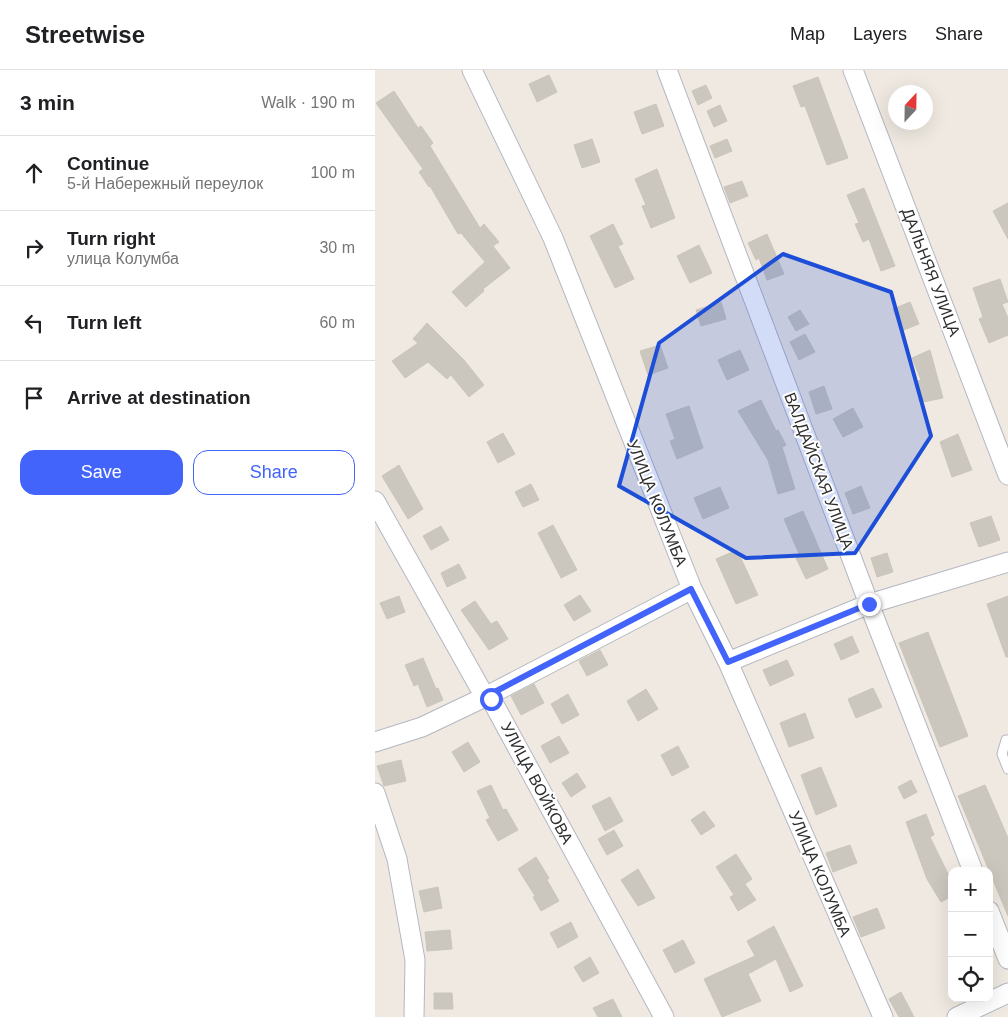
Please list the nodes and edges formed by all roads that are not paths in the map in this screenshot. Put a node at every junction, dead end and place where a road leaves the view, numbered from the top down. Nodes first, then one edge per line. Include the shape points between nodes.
1 (472, 70) edge
2 (667, 70) edge
3 (853, 70) edge
4 (1008, 475) edge
5 (375, 501) edge
6 (1008, 562) edge
7 (691, 589) junction
8 (869, 604) junction
9 (728, 662) junction
10 (485, 697) junction
11 (1008, 740) edge
12 (375, 742) edge
13 (1008, 769) edge
14 (375, 793) edge
15 (971, 867) edge
16 (989, 912) edge
17 (1006, 947) edge
18 (1008, 993) edge
19 (414, 1017) edge
20 (664, 1017) edge
21 (883, 1017) edge
22 (957, 1017) edge

1 - 7 street, УЛИЦА КОЛУМБА via 553,238
2 - 8 street, ВАЛДАЙСКАЯ УЛИЦА
3 - 4 street, ДАЛЬНЯЯ УЛИЦА
5 - 10 street, УЛИЦА ВОЙКОВА
6 - 8 street
7 - 9 street, УЛИЦА КОЛУМБА
7 - 10 street
8 - 9 street
8 - 15 street, ВАЛДАЙСКАЯ УЛИЦА
9 - 21 street, УЛИЦА КОЛУМБА
10 - 12 street via 422,727
10 - 20 street, УЛИЦА ВОЙКОВА via 491,699
11 - 13 lane via 1002,754
14 - 19 street via 397,859 415,960
16 - 17 street
18 - 22 street

